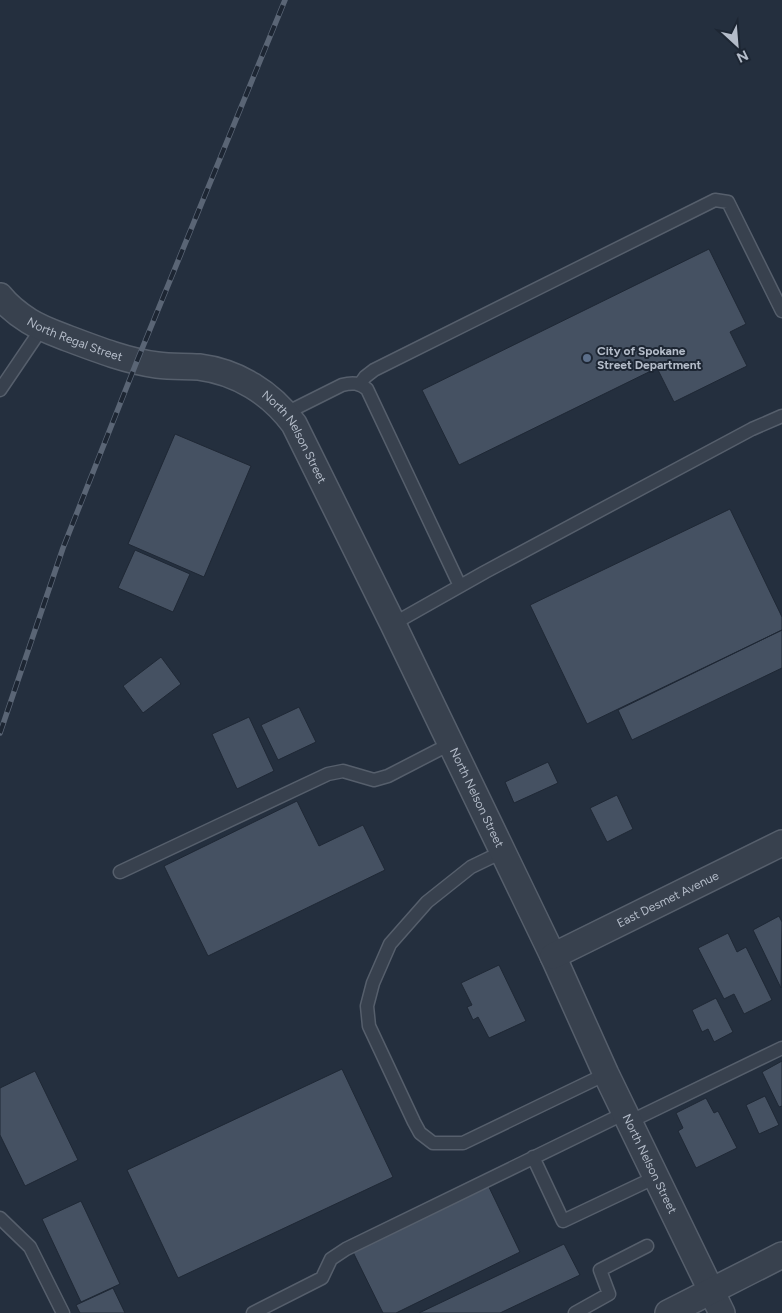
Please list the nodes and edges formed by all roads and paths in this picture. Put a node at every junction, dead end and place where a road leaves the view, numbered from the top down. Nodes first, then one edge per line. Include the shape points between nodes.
1 (0, 296) edge
2 (782, 310) edge
3 (42, 328) junction
4 (158, 365) joint
5 (360, 384) junction
6 (0, 390) edge
7 (286, 414) junction
8 (782, 416) edge
9 (460, 586) junction
10 (393, 624) junction
11 (450, 744) junction
12 (782, 843) edge
13 (502, 852) junction
14 (120, 872) dead end
15 (553, 956) junction
16 (782, 1048) edge
17 (606, 1074) junction
18 (627, 1118) junction
19 (533, 1157) junction
20 (656, 1177) junction
21 (0, 1218) edge
22 (647, 1246) dead end
23 (782, 1255) edge
24 (711, 1291) junction
25 (62, 1313) edge
26 (253, 1313) edge
27 (575, 1313) edge
28 (668, 1313) edge
29 (722, 1313) edge

1 - 3 street, North Regal Street via 14,310
2 - 5 lane via 728,202 715,200 374,370
3 - 4 street, North Regal Street via 94,348
3 - 6 lane
4 - 7 street, North Nelson Street via 198,367 237,377 265,393
5 - 7 lane via 342,385
5 - 9 lane via 368,389
7 - 10 street, North Nelson Street via 300,435
8 - 9 lane via 752,429
9 - 10 lane
10 - 11 street, North Nelson Street
11 - 13 street, North Nelson Street
11 - 14 lane via 374,780 343,771 328,774
12 - 15 street, East Desmet Avenue
13 - 15 street, North Nelson Street
13 - 17 lane via 471,867 427,902 390,944 367,1006 369,1026 420,1133 433,1143 463,1143
15 - 17 street, North Nelson Street
16 - 18 lane
17 - 18 street, North Nelson Street
18 - 19 lane
18 - 20 street, North Nelson Street
19 - 20 lane via 564,1221
19 - 26 lane via 346,1249 331,1259 322,1278
20 - 24 street, North Nelson Street
21 - 25 lane via 30,1247
22 - 27 lane via 600,1270 609,1294
23 - 24 street
24 - 28 street
24 - 29 street, North Nelson Street

